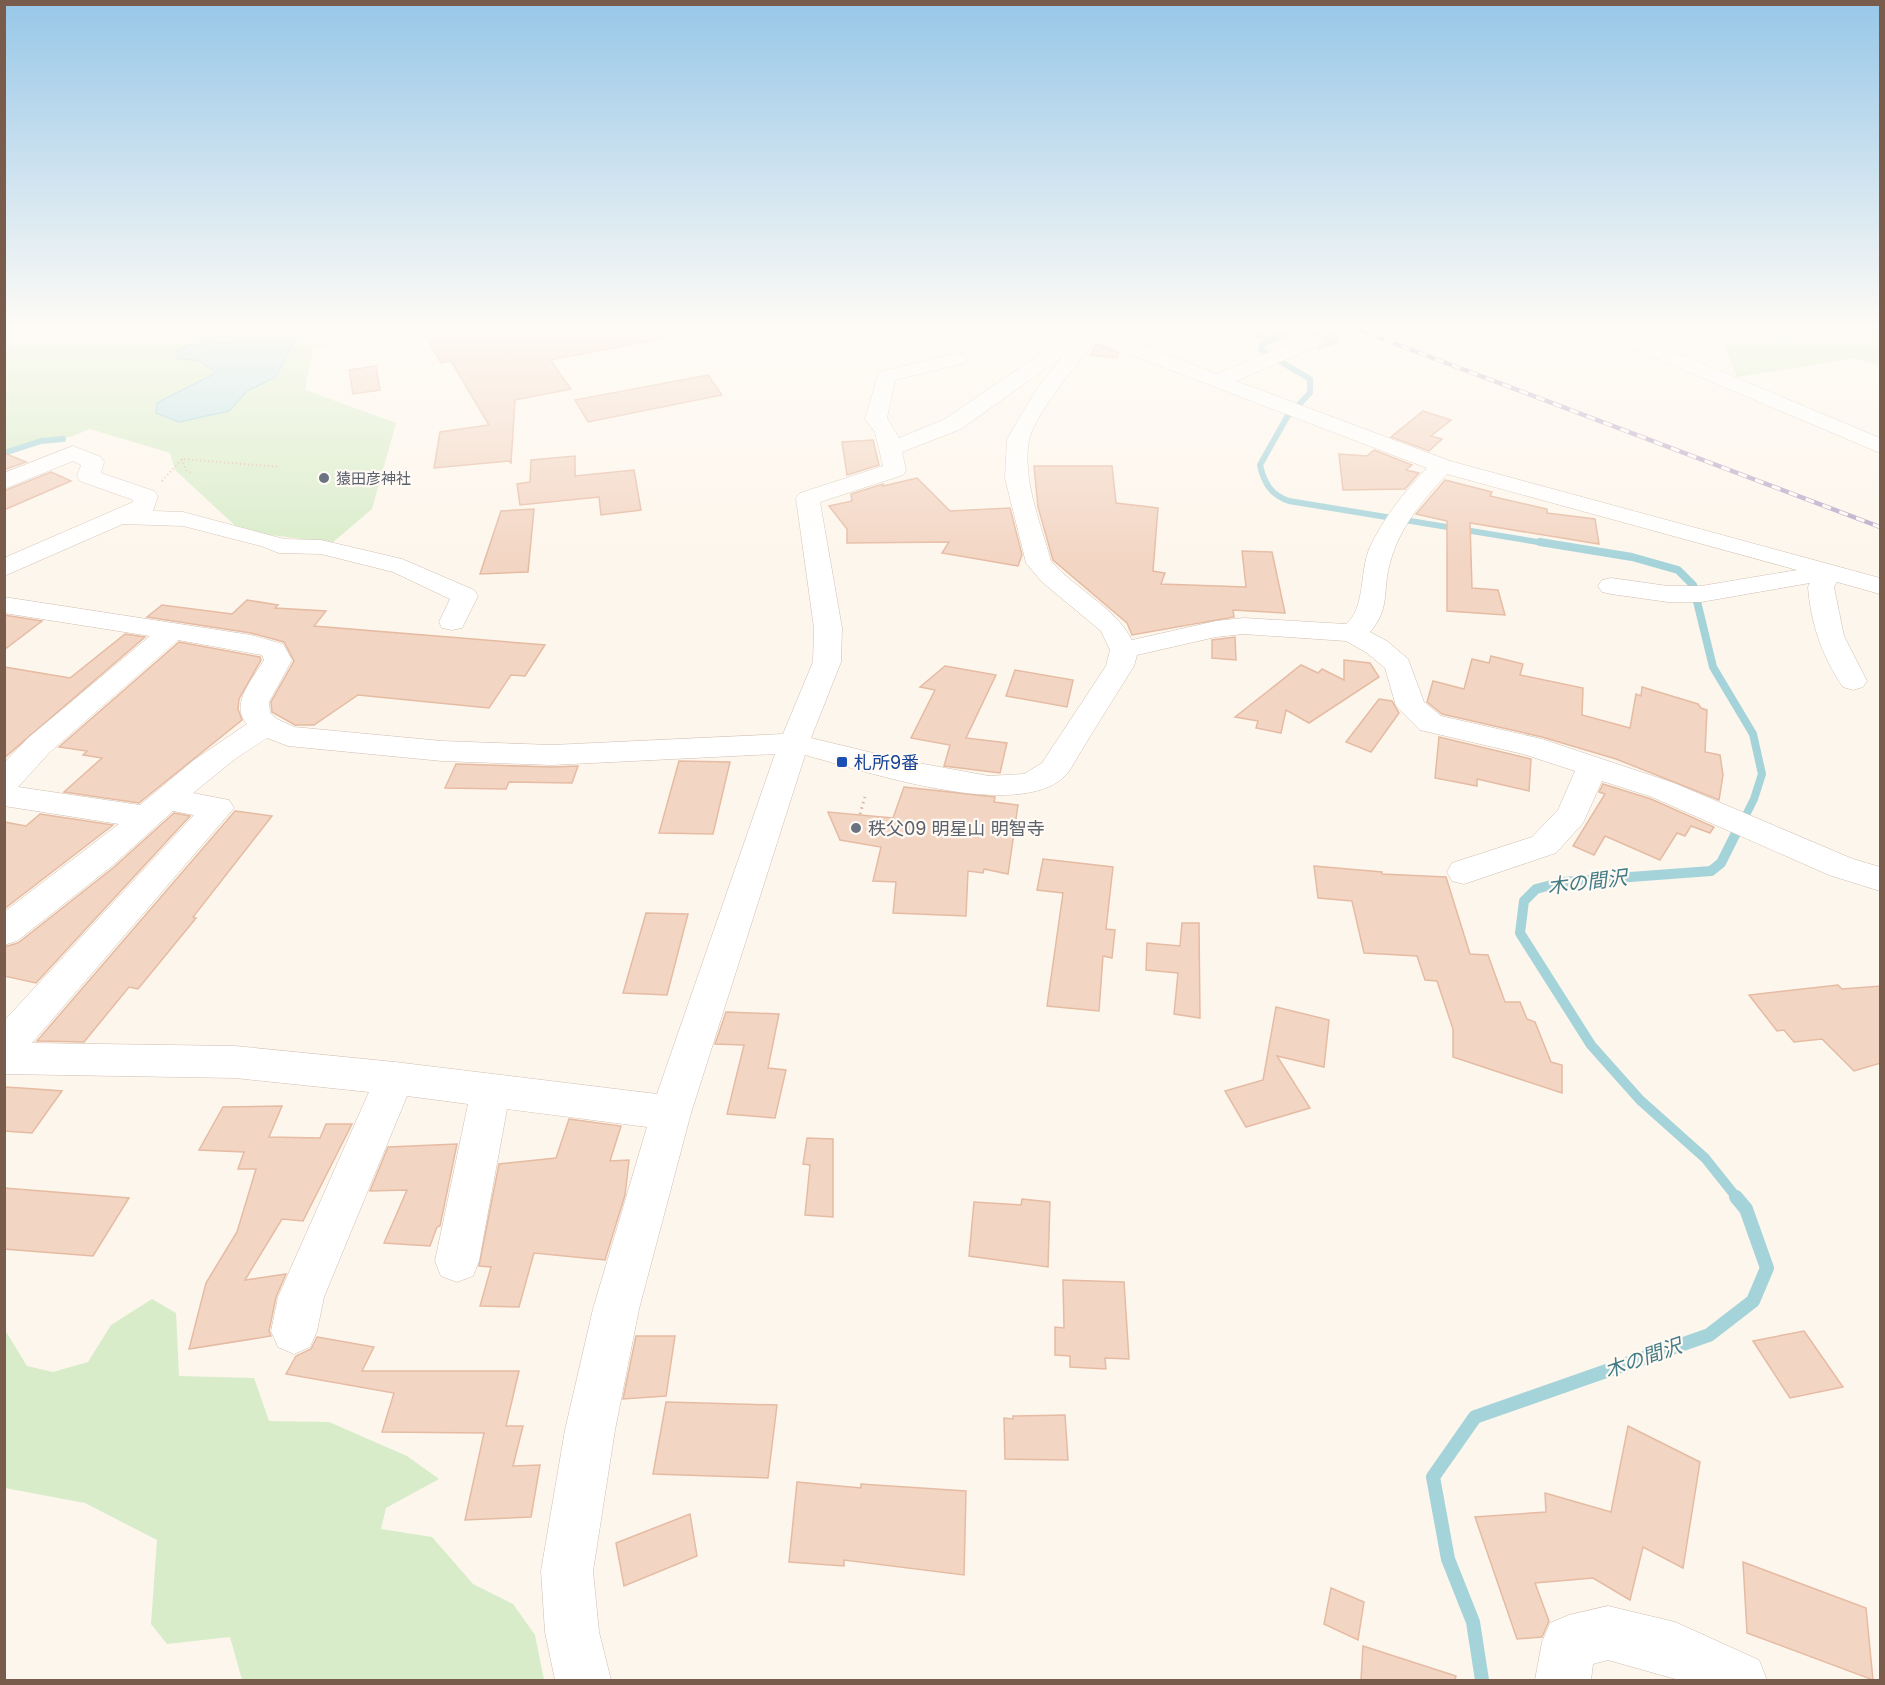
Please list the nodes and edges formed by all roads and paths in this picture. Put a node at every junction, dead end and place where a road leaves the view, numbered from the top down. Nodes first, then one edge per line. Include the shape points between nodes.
1 (879, 406) edge
2 (979, 406) edge
3 (1037, 406) edge
4 (1280, 406) edge
5 (1785, 406) edge
6 (1881, 446) edge
7 (890, 449) junction
8 (182, 459) junction
9 (1442, 466) junction
10 (280, 467) dead end
11 (192, 474) dead end
12 (4, 482) edge
13 (144, 495) junction
14 (120, 517) junction
15 (4, 568) edge
16 (1831, 572) junction
17 (1611, 586) dead end
18 (1881, 586) edge
19 (4, 605) edge
20 (452, 622) dead end
21 (171, 631) junction
22 (1352, 633) junction
23 (1124, 651) junction
24 (1853, 681) dead end
25 (266, 726) junction
26 (794, 743) junction
27 (1593, 766) junction
28 (4, 783) edge
29 (4, 795) edge
30 (865, 797) dead end
31 (155, 808) junction
32 (860, 814) dead end
33 (1464, 872) dead end
34 (1881, 879) edge
35 (4, 932) edge
36 (6, 1058) edge
37 (396, 1078) junction
38 (497, 1091) junction
39 (670, 1113) junction
40 (457, 1261) dead end
41 (294, 1331) dead end
42 (583, 1680) edge
43 (1563, 1680) edge
44 (1739, 1680) edge

1 - 7 street via 876,419 886,431
2 - 7 street via 953,424
3 - 23 street via 1018,440 1017,478 1040,563 1112,627
4 - 9 street
5 - 6 street
7 - 26 street via 895,470 808,498 828,628 827,662
8 - 10 path
8 - 11 path
8 - 13 path
9 - 16 street
9 - 22 street via 1409,500 1398,519 1376,563 1372,612 1364,625
12 - 13 street via 73,453 93,462 88,476
13 - 14 street via 144,506
14 - 15 street
14 - 20 street via 183,519 279,546 321,547 402,567 465,596
16 - 17 street via 1701,594
16 - 18 street
16 - 24 street via 1821,587 1823,617 1836,653
19 - 21 street
21 - 25 street via 273,650 278,660 254,702 255,715
21 - 28 street via 44,740
22 - 23 street via 1244,626
22 - 27 street via 1398,665 1411,706 1431,723 1531,746
23 - 26 street via 1120,666 1053,770 1032,783 989,786 902,770
25 - 26 street via 307,739 541,755
25 - 31 street via 225,749
26 - 39 street
27 - 33 street via 1572,815 1544,845
27 - 34 street via 1753,826 1840,867
29 - 31 street
30 - 32 path
31 - 35 street via 112,848
31 - 36 street via 218,808
36 - 37 street via 235,1062
37 - 38 street
37 - 41 street via 301,1297
38 - 39 street
38 - 40 street via 486,1109
39 - 42 street via 616,1309 590,1430 567,1571 572,1632
43 - 44 street via 1569,1642 1608,1633 1675,1650

